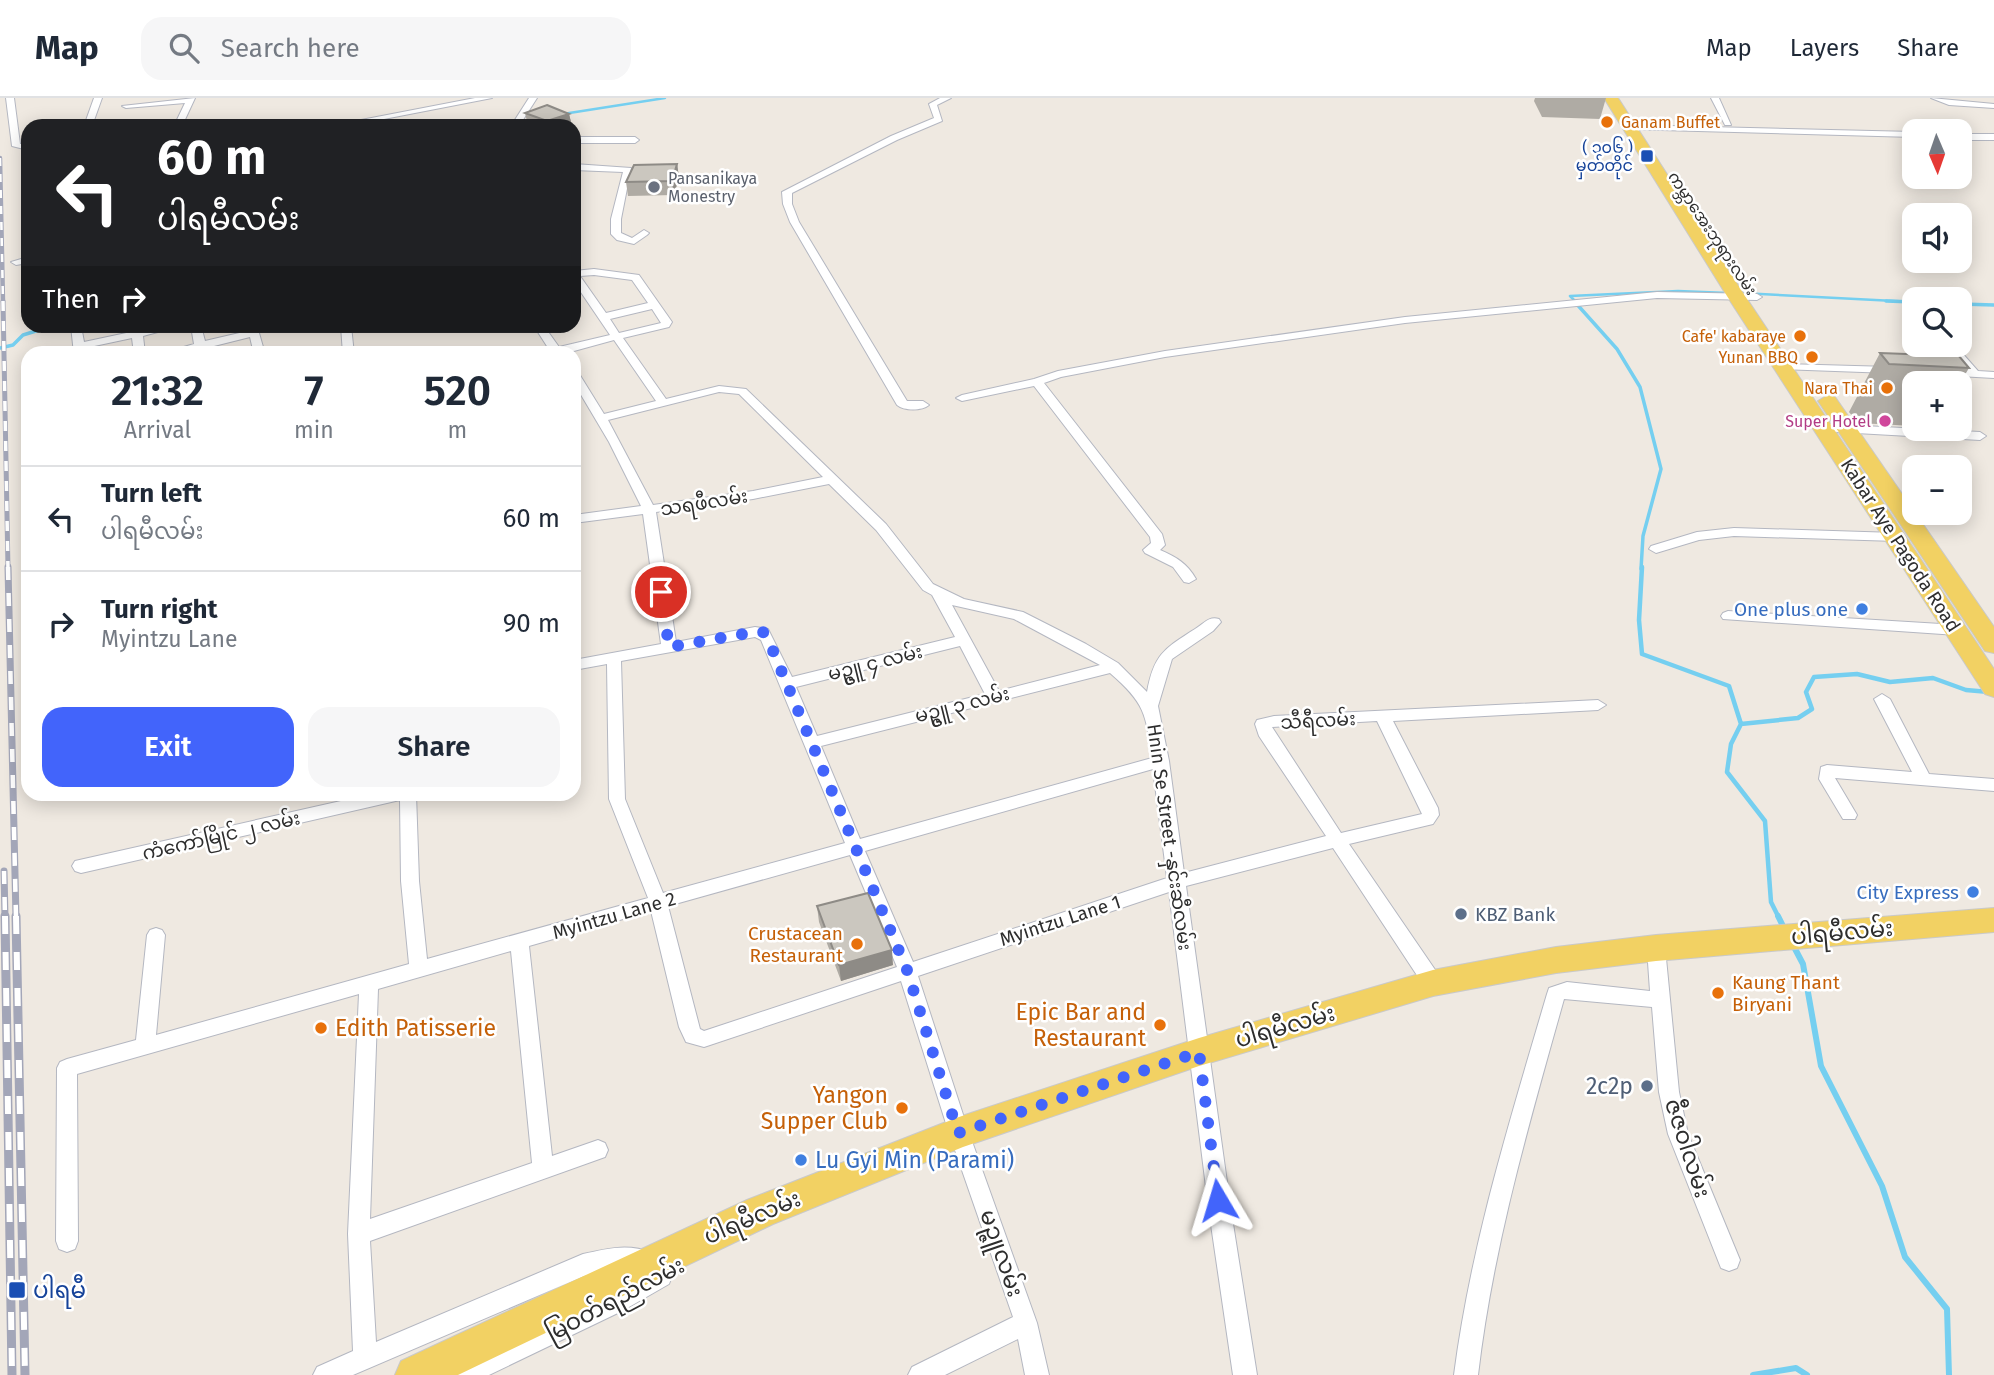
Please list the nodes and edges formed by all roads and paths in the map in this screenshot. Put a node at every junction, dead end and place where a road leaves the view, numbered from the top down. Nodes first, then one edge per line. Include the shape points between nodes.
1 (10, 98) edge
2 (98, 98) edge
3 (488, 98) edge
4 (533, 98) edge
5 (947, 98) edge
6 (1611, 98) edge
7 (1624, 98) edge
8 (1935, 98) edge
9 (191, 99) edge
10 (1713, 99) edge
11 (126, 106) dead end
12 (1994, 106) edge
13 (90, 119) edge
14 (181, 119) edge
15 (372, 119) edge
16 (520, 119) edge
17 (1728, 123) dead end
18 (1635, 128) junction
19 (1902, 135) edge
20 (1972, 136) edge
21 (1994, 137) edge
22 (581, 140) edge
23 (635, 140) dead end
24 (21, 146) edge
25 (581, 167) edge
26 (644, 233) dead end
27 (21, 261) edge
28 (16, 262) dead end
29 (581, 273) edge
30 (581, 284) edge
31 (1743, 284) junction
32 (588, 294) junction
33 (581, 296) edge
34 (655, 304) junction
35 (603, 317) junction
36 (128, 333) edge
37 (243, 333) edge
38 (617, 337) junction
39 (91, 346) edge
40 (211, 346) edge
41 (581, 346) edge
42 (1960, 357) edge
43 (1794, 367) junction
44 (1904, 371) edge
45 (1972, 374) edge
46 (1975, 374) junction
47 (1994, 375) edge
48 (1037, 382) junction
49 (581, 385) edge
50 (962, 398) dead end
51 (663, 403) junction
52 (923, 405) dead end
53 (602, 418) junction
54 (1825, 428) junction
55 (1847, 429) junction
56 (1980, 436) dead end
57 (833, 479) junction
58 (649, 510) junction
59 (581, 518) edge
60 (1896, 537) junction
61 (1656, 550) dead end
62 (1189, 579) dead end
63 (939, 594) junction
64 (1728, 616) dead end
65 (1214, 622) dead end
66 (1956, 630) junction
67 (964, 640) junction
68 (1994, 645) edge
69 (669, 647) junction
70 (614, 658) junction
71 (581, 664) edge
72 (1113, 667) junction
73 (786, 684) junction
74 (1994, 688) edge
75 (994, 696) junction
76 (1882, 699) dead end
77 (1598, 705) dead end
78 (1150, 706) junction
79 (1383, 717) junction
80 (811, 743) junction
81 (1161, 761) junction
82 (1924, 779) junction
83 (1994, 785) edge
84 (370, 801) edge
85 (408, 801) edge
86 (1849, 815) dead end
87 (1337, 840) junction
88 (857, 846) junction
89 (81, 866) dead end
90 (1177, 882) junction
91 (658, 902) junction
92 (1994, 919) edge
93 (156, 935) dead end
94 (519, 941) junction
95 (1656, 948) junction
96 (419, 969) junction
97 (907, 970) junction
98 (1433, 983) junction
99 (369, 984) junction
100 (1661, 1000) junction
101 (145, 1046) junction
102 (1199, 1052) junction
103 (958, 1133) junction
104 (598, 1150) dead end
105 (543, 1170) junction
106 (760, 1212) junction
107 (359, 1234) junction
108 (67, 1241) dead end
109 (1729, 1260) dead end
110 (649, 1262) junction
111 (1026, 1323) junction
112 (365, 1356) junction
113 (463, 1365) edge
114 (325, 1375) edge
115 (415, 1375) edge
116 (920, 1375) edge
117 (1037, 1375) edge
118 (1245, 1375) edge
119 (1466, 1375) edge

1 - 24 street via 16,146
2 - 13 street
3 - 15 street
4 - 16 street
5 - 52 street via 933,104 940,119 811,178 786,197 804,238 902,405
6 - 18 main road, ကမ္ဘာအေးဘုရားလမ်း
7 - 18 main road, ကမ္ဘာအေးဘုရားလမ်း
8 - 12 street
9 - 11 street
9 - 14 street
10 - 17 street
18 - 19 street
18 - 31 main road, ကမ္ဘာအေးဘုရားလမ်း
20 - 21 street
22 - 23 street
25 - 26 street via 628,170 616,234 634,241
27 - 28 street
29 - 34 street via 632,276
30 - 32 street
31 - 43 main road, ကမ္ဘာအေးဘုရားလမ်း
31 - 48 street via 1419,318 1165,354
32 - 33 street
32 - 35 street
34 - 35 street
34 - 38 street via 667,323
35 - 38 street
36 - 39 street
37 - 40 street
38 - 41 street
38 - 51 street
42 - 46 street
43 - 44 street
43 - 54 main road, Kabar Aye Pagoda Road
43 - 55 main road, ကမ္ဘာအေးဘုရားလမ်း
45 - 46 street
46 - 47 street
48 - 50 street
48 - 62 street via 1157,537 1158,545 1150,550 1176,562
49 - 53 street
51 - 53 street, Hnin Se Street -နှင်းဆီလမ်း
51 - 57 street, Hnin Se Street -နှင်းဆီလမ်း via 719,389 742,391
53 - 58 street
54 - 55 street
54 - 60 main road, Kabar Aye Pagoda Road
55 - 56 street
55 - 68 main road, ကမ္ဘာအေးဘုရားလမ်း
57 - 58 street, သရဖီလမ်း
57 - 63 street, Hnin Se Street -နှင်းဆီလမ်း via 881,527 921,580
58 - 59 street, သရဖီလမ်း
58 - 69 street
60 - 61 street via 1734,532 1697,536
60 - 66 main road, Kabar Aye Pagoda Road
63 - 67 street
63 - 72 street, Hnin Se Street -နှင်းဆီလမ်း via 1018,615
64 - 66 street
65 - 78 street via 1162,662
66 - 74 main road, Kabar Aye Pagoda Road
67 - 73 street, မဥ္ဇူ ၄ လမ်း
67 - 75 street
69 - 70 street
69 - 73 street, မဉ္ဇူလမ်း via 763,632
70 - 71 street
70 - 91 street via 617,799
72 - 75 street, မဥ္ဇူ ၃ လမ်း
72 - 78 street, Hnin Se Street -နှင်းဆီလမ်း
73 - 80 street, မဉ္ဇူလမ်း
75 - 80 street, မဥ္ဇူ ၃ လမ်း
76 - 82 street
77 - 79 street, သီရီလမ်း
78 - 81 street, Hnin Se Street -နှင်းဆီလမ်း
79 - 87 street, Myintzu Lane 1 via 1431,815 1427,820
79 - 87 street, သီရီလမ်း via 1263,724
80 - 88 street, မဉ္ဇူလမ်း
81 - 88 street, Myintzu Lane 2
81 - 90 street, Hnin Se Street -နှင်းဆီလမ်း
82 - 83 street
82 - 86 street via 1826,771
84 - 89 street, ကံကော်မြိုင် ၂ လမ်း
85 - 96 street
87 - 90 street, Myintzu Lane 1
87 - 98 street, သီရီလမ်း
88 - 91 street, Myintzu Lane 2
88 - 97 street, မဉ္ဇူလမ်း
90 - 97 street, Myintzu Lane 1
90 - 102 street, Hnin Se Street -နှင်းဆီလမ်း
91 - 94 street, Myintzu Lane 2
91 - 97 street, Myintzu Lane 1 via 693,1036 704,1039
92 - 95 main road, ပါရမီလမ်း
93 - 101 street
94 - 96 street, Myintzu Lane 2
94 - 105 street
95 - 98 main road, ပါရမီလမ်း via 1556,960
95 - 100 street, ဇီဇဝါလမ်း
96 - 99 street, Myintzu Lane 2
97 - 103 street, မဉ္ဇူလမ်း
98 - 102 main road, ပါရမီလမ်း
99 - 101 street, Myintzu Lane 2
99 - 107 street
100 - 109 street, ဇီဇဝါလမ်း via 1669,1092 1678,1134
100 - 119 street via 1567,990 1556,995 1502,1189 1470,1329
101 - 108 street, Myintzu Lane 2 via 67,1068
102 - 103 main road, ပါရမီလမ်း
102 - 118 street, Hnin Se Street -နှင်းဆီလမ်း
103 - 106 main road, ပါရမီလမ်း
103 - 111 street, မဉ္ဇူလမ်း
104 - 105 street
105 - 107 street
106 - 110 main road, ပါရမီလမ်း
106 - 113 street, မြဝတ်ရည်လမ်း via 614,1303
107 - 112 street
110 - 112 street via 619,1257 583,1265
110 - 113 main road, ပါရမီလမ်း
111 - 116 street
111 - 117 street, မဉ္ဇူလမ်း
112 - 114 street
113 - 115 main road, ပါရမီလမ်း

